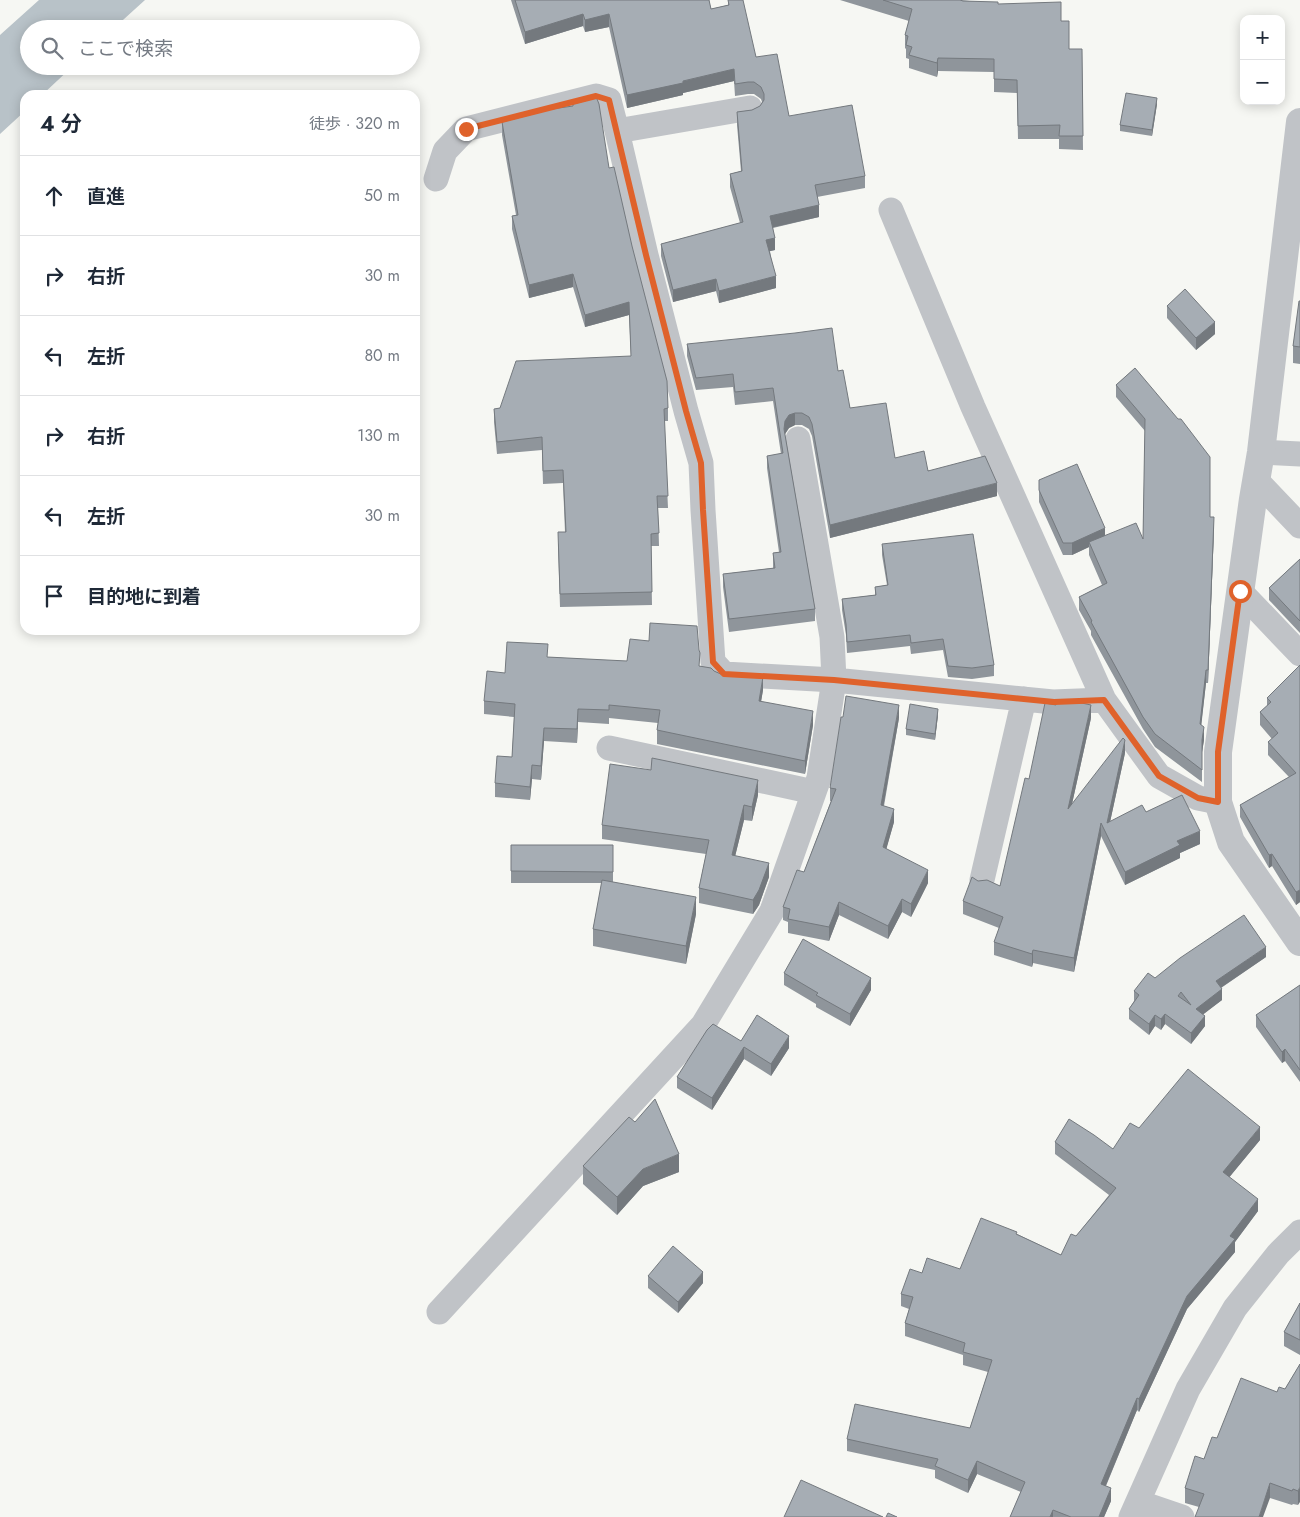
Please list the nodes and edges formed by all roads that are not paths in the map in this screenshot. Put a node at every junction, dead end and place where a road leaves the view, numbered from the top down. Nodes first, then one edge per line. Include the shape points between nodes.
1 (750, 108) edge
2 (1300, 122) edge
3 (617, 131) junction
4 (436, 179) dead end
5 (891, 210) dead end
6 (798, 439) dead end
7 (1261, 452) junction
8 (1300, 454) edge
9 (1256, 480) junction
10 (1300, 526) edge
11 (1240, 591) junction
12 (1300, 654) edge
13 (834, 680) junction
14 (1024, 699) junction
15 (1104, 700) junction
16 (609, 748) dead end
17 (814, 792) junction
18 (1218, 802) junction
19 (982, 880) edge
20 (1300, 942) edge
21 (1300, 1232) edge
22 (439, 1312) dead end
23 (1134, 1509) edge
24 (1182, 1517) edge

1 - 3 street
2 - 7 street
3 - 4 street via 609,100 596,96 466,129 445,151
3 - 13 street via 650,274 701,463 713,662 724,674
5 - 15 street via 973,407
6 - 13 street via 832,637
7 - 8 street
7 - 9 street
9 - 10 street
9 - 11 street
11 - 12 street
11 - 18 street via 1218,752
13 - 14 street
13 - 17 street via 820,778
14 - 15 street via 1054,702
14 - 19 street
15 - 18 street via 1159,776 1198,798
16 - 17 street
17 - 22 street via 772,911 702,1025
18 - 20 street via 1231,842
21 - 23 street via 1235,1308 1188,1389
23 - 24 street

